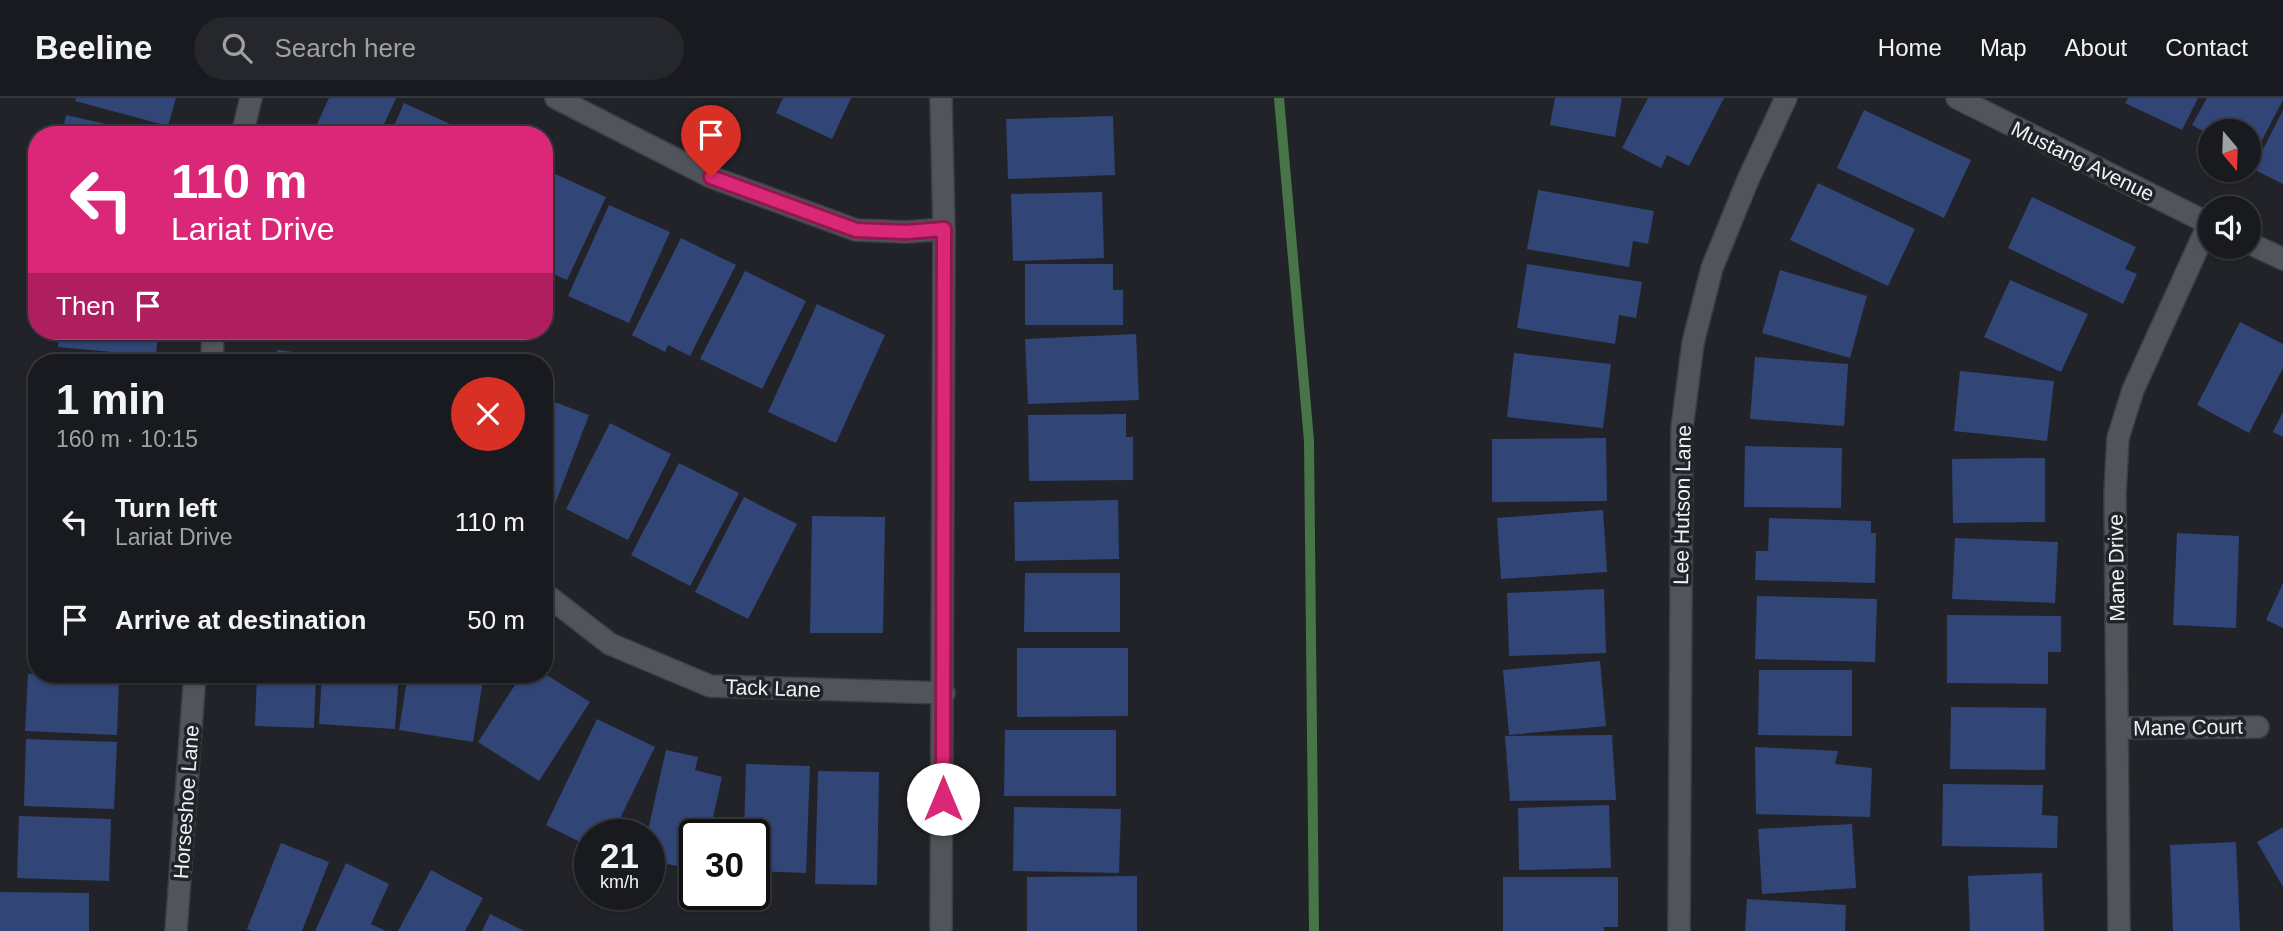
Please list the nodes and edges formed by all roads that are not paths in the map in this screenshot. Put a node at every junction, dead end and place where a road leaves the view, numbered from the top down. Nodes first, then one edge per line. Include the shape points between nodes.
1 (251, 98) edge
2 (556, 98) edge
3 (941, 98) edge
4 (1786, 98) edge
5 (1957, 98) edge
6 (244, 126) edge
7 (2198, 217) edge
8 (944, 229) junction
9 (2198, 249) edge
10 (2261, 249) edge
11 (2283, 259) edge
12 (553, 600) edge
13 (194, 683) edge
14 (944, 693) junction
15 (2258, 727) dead end
16 (2118, 728) junction
17 (176, 931) edge
18 (942, 931) edge
19 (1679, 931) edge
20 (2119, 931) edge

1 - 6 street
2 - 8 street via 711,177 856,230
3 - 8 street
4 - 19 street, Lee Hutson Lane via 1712,268 1693,343 1682,428
5 - 7 street, Mustang Avenue
8 - 14 street
9 - 16 street, Mane Drive via 2133,390 2118,438
10 - 11 street
12 - 14 street, Tack Lane via 610,644 709,686
13 - 17 street, Horseshoe Lane
14 - 18 street
15 - 16 street, Mane Court
16 - 20 street, Mane Drive

